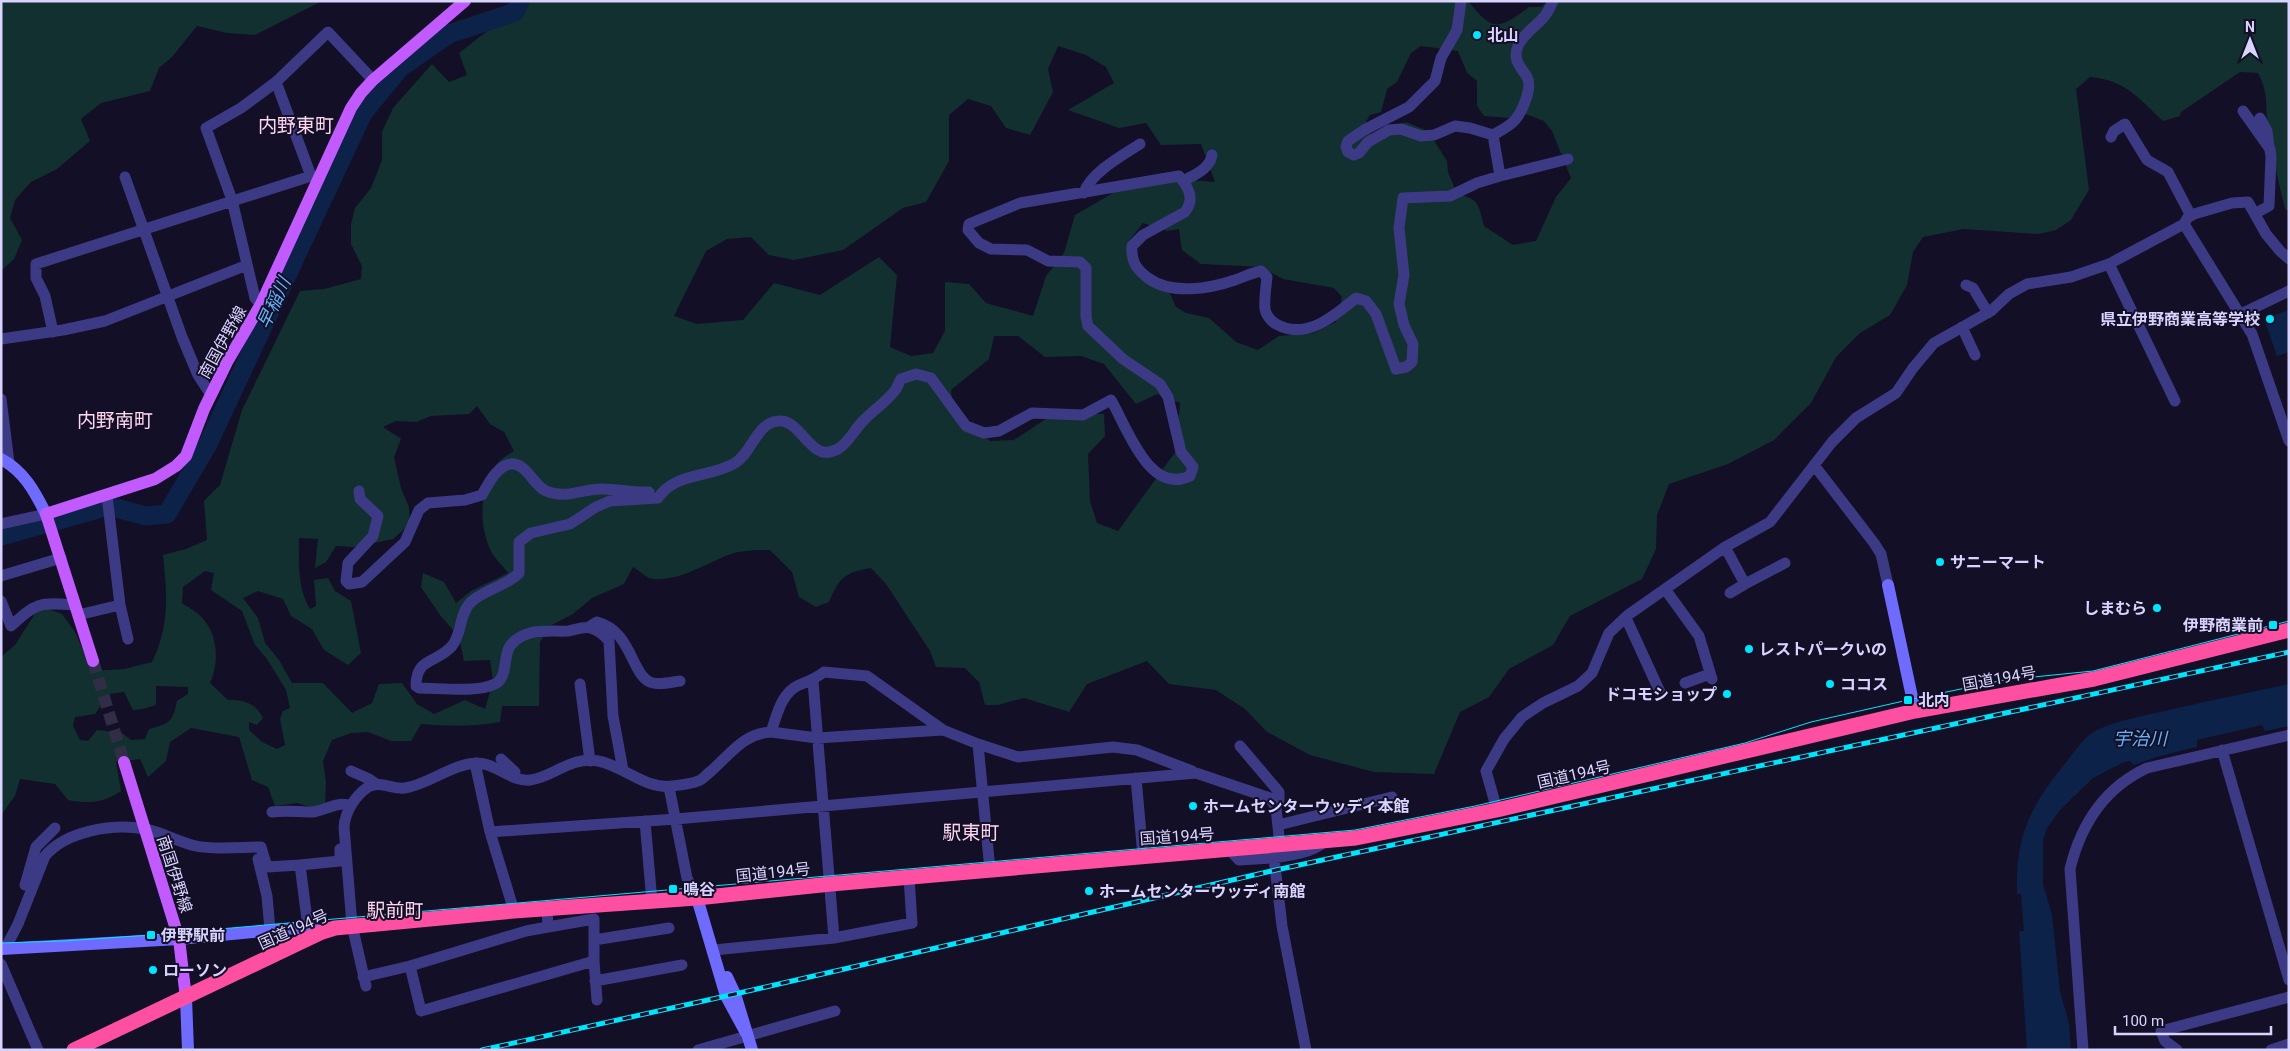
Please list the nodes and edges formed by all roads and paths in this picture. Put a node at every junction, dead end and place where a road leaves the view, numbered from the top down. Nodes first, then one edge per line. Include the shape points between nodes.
1 (466, 1) edge
2 (1461, 1) edge
3 (1553, 1) edge
4 (374, 80) junction
5 (276, 82) junction
6 (2243, 111) dead end
7 (2260, 118) dead end
8 (1493, 135) junction
9 (2111, 137) dead end
10 (1140, 144) dead end
11 (2270, 149) junction
12 (1212, 155) dead end
13 (1568, 159) dead end
14 (1500, 176) junction
15 (125, 177) dead end
16 (315, 178) junction
17 (1184, 182) junction
18 (1084, 193) junction
19 (232, 200) junction
20 (2256, 213) junction
21 (2188, 220) junction
22 (143, 229) junction
23 (2289, 258) edge
24 (2109, 264) junction
25 (247, 265) junction
26 (1966, 285) dead end
27 (2289, 291) edge
28 (168, 296) junction
29 (261, 304) junction
30 (1988, 313) junction
31 (2241, 314) junction
32 (1962, 327) junction
33 (53, 332) junction
34 (1, 339) edge
35 (1976, 355) dead end
36 (211, 395) junction
37 (1, 399) edge
38 (2175, 401) dead end
39 (2289, 441) edge
40 (5, 461) edge
41 (1814, 465) junction
42 (665, 488) junction
43 (359, 491) dead end
44 (107, 496) junction
45 (48, 519) junction
46 (1, 524) edge
47 (1725, 547) junction
48 (61, 558) junction
49 (1785, 563) dead end
50 (1, 576) edge
51 (1745, 584) junction
52 (1888, 585) joint
53 (1664, 589) junction
54 (1730, 593) dead end
55 (1, 600) edge
56 (120, 605) junction
57 (76, 610) junction
58 (1626, 618) junction
59 (589, 627) junction
60 (2289, 630) edge
61 (128, 639) dead end
62 (93, 661) tunnel mouth
63 (813, 681) junction
64 (680, 682) dead end
65 (1685, 683) dead end
66 (580, 684) dead end
67 (1660, 692) dead end
68 (1915, 711) junction
69 (943, 730) junction
70 (771, 732) junction
71 (2289, 736) edge
72 (817, 738) junction
73 (978, 744) junction
74 (1240, 746) dead end
75 (2222, 750) junction
76 (501, 759) dead end
77 (590, 761) junction
78 (124, 762) tunnel mouth
79 (475, 763) junction
80 (623, 770) junction
81 (351, 771) dead end
82 (1196, 773) junction
83 (1136, 778) junction
84 (527, 780) junction
85 (376, 784) junction
86 (669, 787) junction
87 (982, 791) junction
88 (1392, 796) dead end
89 (824, 804) junction
90 (350, 806) junction
91 (1276, 808) junction
92 (1497, 810) junction
93 (272, 812) dead end
94 (676, 819) junction
95 (645, 821) junction
96 (1278, 826) junction
97 (344, 827) junction
98 (55, 828) dead end
99 (144, 829) junction
100 (490, 832) junction
101 (257, 847) junction
102 (1277, 852) junction
103 (1143, 856) junction
104 (300, 864) junction
105 (990, 870) junction
106 (909, 877) junction
107 (831, 884) junction
108 (697, 898) junction
109 (652, 902) junction
110 (547, 908) junction
111 (514, 911) junction
112 (18, 924) junction
113 (352, 925) junction
114 (548, 927) junction
115 (669, 928) dead end
116 (270, 930) junction
117 (315, 930) junction
118 (834, 938) junction
119 (179, 939) junction
120 (594, 940) junction
121 (3, 949) edge
122 (715, 954) junction
123 (594, 961) junction
124 (1, 964) edge
125 (682, 965) dead end
126 (410, 966) junction
127 (596, 980) junction
128 (2289, 980) edge
129 (2289, 996) edge
130 (186, 998) junction
131 (597, 1000) dead end
132 (835, 1011) dead end
133 (746, 1034) junction
134 (2289, 1044) edge
135 (188, 1049) edge
136 (38, 1050) edge
137 (74, 1050) edge
138 (698, 1050) edge
139 (752, 1050) edge
140 (1306, 1050) edge
141 (2083, 1050) edge
142 (2177, 1050) edge
143 (2271, 1050) edge

1 - 4 main road, 南国伊野線
2 - 8 street via 1457,30 1440,58 1435,81 1409,107 1364,130 1348,141 1346,147 1348,152 1359,153 1377,135 1401,129 1421,136 1434,135 1454,126
3 - 8 street via 1546,16 1517,47 1516,60 1528,78 1529,86 1522,109 1514,121
4 - 5 street via 328,32
4 - 16 main road, 南国伊野線 via 351,108
5 - 16 street
5 - 19 street via 241,108 206,128
6 - 11 street
7 - 11 street via 2267,131
8 - 14 street
9 - 21 street via 2125,124 2147,160 2170,174
10 - 18 street via 1109,164 1089,183
11 - 20 street via 2269,206
12 - 17 street via 1207,167
13 - 14 street
14 - 17 street via 1450,196 1403,198 1399,228 1404,276 1399,304 1413,344 1412,362 1396,369 1376,314 1366,301 1356,298 1324,322 1308,329 1285,329 1271,321 1265,310 1267,277 1261,271 1235,280 1172,289 1156,284 1138,271 1131,258 1132,246 1143,235 1190,206 1191,199
15 - 22 street
16 - 19 street
16 - 29 main road, 南国伊野線
17 - 18 street via 1179,176
18 - 42 street via 1020,203 968,224 968,230 979,243 991,249 1027,250 1048,261 1080,262 1086,268 1088,326 1123,359 1160,384 1172,408 1181,452 1193,466 1190,476 1182,480 1170,479 1146,464 1111,400 1083,415 1032,413 999,431 984,433 966,426 931,378 916,374 901,379 897,389 839,448 829,453 813,447 790,424 782,421 771,423 760,431 737,462
19 - 22 street
19 - 25 street
20 - 21 street via 2248,202 2239,202
20 - 23 street via 2266,234
21 - 24 street
21 - 31 street
22 - 28 street
22 - 33 street via 36,264 36,278
24 - 30 street via 2071,277 2027,284 2009,294
24 - 38 street
25 - 28 street
25 - 29 street via 255,298
26 - 30 street via 1976,292
27 - 31 street
28 - 33 street via 105,321
28 - 36 street via 198,375
29 - 36 main road, 南国伊野線
30 - 32 street
31 - 39 street via 2252,334
32 - 35 street
32 - 41 street via 1934,343 1896,393 1856,418
33 - 34 street
36 - 44 main road, 南国伊野線 via 186,456 176,466 155,479
37 - 40 street
40 - 45 street via 32,486
41 - 47 street via 1770,522
41 - 52 street via 1881,554
42 - 43 street via 647,492 600,488 560,495 543,490 520,467 513,464 504,466 482,495 428,503 419,510 405,542 362,582 349,584 346,581 348,563 373,536 378,516 360,499
42 - 59 street via 658,498 610,501 570,524 530,533 519,542 519,574 465,609 457,638 441,655 420,667 416,672 416,686 474,688 496,684 502,678 510,646 522,636 540,630 567,631
44 - 45 main road, 南国伊野線
44 - 56 street
45 - 46 street
45 - 48 main road
47 - 51 street
47 - 53 street
48 - 50 street
48 - 57 main road
49 - 51 street
51 - 54 street
52 - 68 street
53 - 58 street
53 - 65 street via 1699,636 1711,676
55 - 57 street via 11,626 33,606 55,603
56 - 57 street
56 - 61 street
57 - 62 main road
58 - 67 street
58 - 92 street via 1609,633 1592,673 1578,686 1522,717 1504,740 1486,772
59 - 64 street via 598,622 625,635 644,678 653,683
59 - 80 street via 609,641 613,716
60 - 68 highway, 国道194号 via 2094,679
63 - 69 street via 824,672 867,676
63 - 70 street via 789,691 780,705
63 - 72 street
66 - 77 street
68 - 92 highway, 国道194号
69 - 72 street
69 - 73 street
70 - 72 street
70 - 86 street via 747,737 699,781
71 - 75 street
72 - 89 street
73 - 82 street via 1018,757 1114,747 1137,750
73 - 87 street
74 - 91 street via 1279,792
75 - 128 street
75 - 141 street via 2161,763 2130,776 2111,792 2086,823 2070,868
76 - 84 street
77 - 80 street
77 - 84 street via 559,767 543,778
78 - 99 main road, 南国伊野線
79 - 84 street via 490,764
79 - 85 street via 405,788
79 - 100 street
80 - 86 street via 647,782
81 - 85 street
82 - 83 street
82 - 91 street via 1270,798
83 - 87 street
83 - 103 street
85 - 90 street via 364,790
86 - 94 street
87 - 89 street
87 - 105 street
88 - 96 street
89 - 94 street
89 - 107 street
90 - 93 street via 342,804 312,812
90 - 97 street
91 - 96 street
92 - 102 highway, 国道194号
94 - 95 street
94 - 108 street via 687,878
95 - 100 street
95 - 109 street
96 - 102 street
97 - 104 street via 340,837 340,862
97 - 113 street
98 - 112 street via 36,847 20,903
99 - 101 street via 197,847
99 - 112 street via 114,828 80,833 52,847 38,871
99 - 119 main road, 南国伊野線
100 - 111 street
101 - 104 street via 261,847 267,867
101 - 116 street
102 - 103 highway, 国道194号 via 1229,849
102 - 140 street via 1282,926
103 - 105 highway, 国道194号
104 - 117 street
105 - 106 highway, 国道194号
106 - 107 highway, 国道194号
106 - 118 street via 912,923
107 - 108 highway, 国道194号
107 - 118 street
108 - 109 highway, 国道194号
108 - 122 street
109 - 110 highway, 国道194号
110 - 111 highway, 国道194号
110 - 114 street
111 - 113 highway, 国道194号
112 - 121 street
113 - 117 highway, 国道194号
113 - 126 street via 365,982
114 - 120 street via 594,919
114 - 126 street
115 - 120 street
116 - 117 street
116 - 119 street
117 - 130 highway, 国道194号
118 - 122 street
119 - 121 street
119 - 130 main road, 南国伊野線
120 - 123 street
122 - 133 street via 726,996
123 - 126 street via 421,1011
123 - 127 street
124 - 136 street
125 - 127 street
127 - 131 street
129 - 142 street via 2160,1031 2165,1041
130 - 135 street
130 - 137 highway, 国道194号
132 - 133 street
133 - 138 street
133 - 139 street
134 - 143 street

